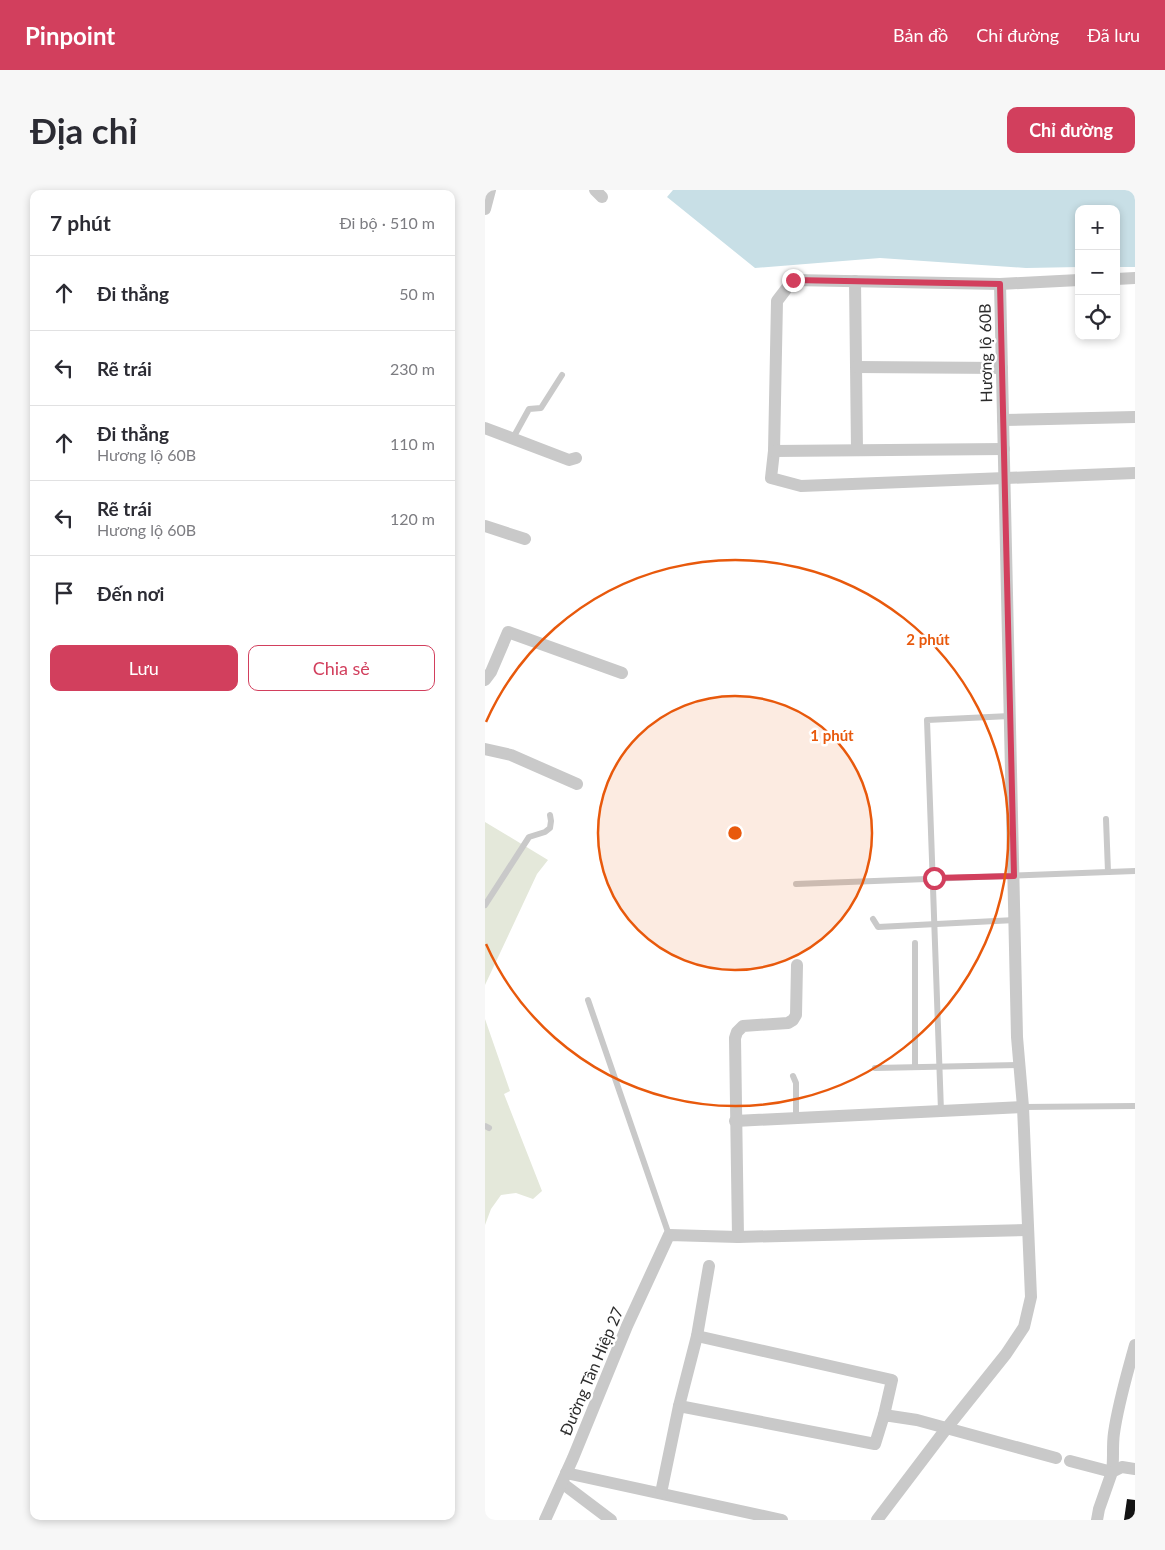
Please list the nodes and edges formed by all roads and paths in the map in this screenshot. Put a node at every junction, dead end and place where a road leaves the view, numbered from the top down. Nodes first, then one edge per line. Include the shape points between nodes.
1 (490, 190) edge
2 (485, 209) edge
3 (1120, 278) edge
4 (1135, 278) edge
5 (1075, 280) edge
6 (855, 281) junction
7 (1000, 284) junction
8 (856, 367) junction
9 (1002, 368) junction
10 (562, 375) dead end
11 (1135, 417) edge
12 (1003, 420) junction
13 (485, 428) edge
14 (513, 438) junction
15 (1004, 449) junction
16 (857, 450) junction
17 (773, 451) junction
18 (577, 458) dead end
19 (1135, 473) edge
20 (1004, 478) junction
21 (485, 526) edge
22 (525, 539) dead end
23 (622, 673) dead end
24 (485, 680) edge
25 (1010, 716) junction
26 (485, 749) edge
27 (577, 784) dead end
28 (549, 815) dead end
29 (1106, 819) dead end
30 (1108, 872) junction
31 (1135, 872) edge
32 (1014, 876) junction
33 (934, 878) junction
34 (796, 884) dead end
35 (485, 905) edge
36 (873, 919) dead end
37 (1015, 920) junction
38 (935, 924) junction
39 (915, 943) dead end
40 (797, 965) dead end
41 (588, 1000) dead end
42 (1019, 1065) junction
43 (915, 1067) junction
44 (940, 1067) junction
45 (875, 1068) dead end
46 (793, 1076) dead end
47 (1135, 1106) edge
48 (1023, 1107) junction
49 (941, 1111) junction
50 (796, 1118) junction
51 (735, 1121) junction
52 (1028, 1230) junction
53 (669, 1235) junction
54 (738, 1237) junction
55 (709, 1266) dead end
56 (697, 1336) junction
57 (1135, 1346) edge
58 (679, 1406) junction
59 (884, 1415) junction
60 (946, 1429) junction
61 (1056, 1458) dead end
62 (1070, 1461) dead end
63 (1135, 1469) edge
64 (1112, 1472) junction
65 (564, 1478) junction
66 (661, 1493) junction
67 (545, 1520) edge
68 (611, 1520) edge
69 (782, 1520) edge
70 (877, 1520) edge
71 (1097, 1520) edge

1 - 2 street
3 - 4 street
5 - 7 street
6 - 7 street, Hương lộ 60B
6 - 8 street
6 - 17 street, Hương lộ 60B via 793,280 777,301
7 - 9 street, Hương lộ 60B
8 - 9 street
8 - 16 street
9 - 12 street, Hương lộ 60B
10 - 14 lane via 541,408 529,409
11 - 12 street
12 - 15 street, Hương lộ 60B
13 - 14 street
14 - 18 street via 569,460
15 - 16 street
15 - 20 street, Hương lộ 60B
16 - 17 street
17 - 20 street, Hương lộ 60B via 771,478 801,486
19 - 20 street
20 - 25 street
21 - 22 street
23 - 24 street via 508,632
25 - 32 street
25 - 33 lane via 927,720
26 - 27 street via 511,756
28 - 35 lane via 550,828 529,837
29 - 30 lane
30 - 31 lane
30 - 32 lane
32 - 33 lane
32 - 37 street
33 - 34 lane
33 - 38 lane
36 - 38 lane via 878,927
37 - 38 lane
37 - 42 street
38 - 44 lane
39 - 43 lane
40 - 51 street via 796,1015 793,1020 787,1024 743,1026 737,1032
41 - 53 lane
42 - 44 lane
42 - 48 street
43 - 44 lane
43 - 45 lane
44 - 49 lane
46 - 50 lane
47 - 48 lane
48 - 49 street
48 - 52 street
49 - 50 street
50 - 51 street
51 - 54 street
52 - 54 street
52 - 60 street via 1031,1297 1024,1327
53 - 54 street
53 - 65 street, Đường Tân Hiệp 27
55 - 56 street
56 - 58 street
56 - 59 street via 892,1380
57 - 64 street via 1113,1435
58 - 59 street via 875,1444
58 - 66 street
59 - 60 street
60 - 61 street
60 - 70 street
62 - 64 street
63 - 64 street via 1122,1467
64 - 71 street
65 - 66 street
65 - 67 street, Đường Tân Hiệp 27
65 - 68 street
66 - 69 street

